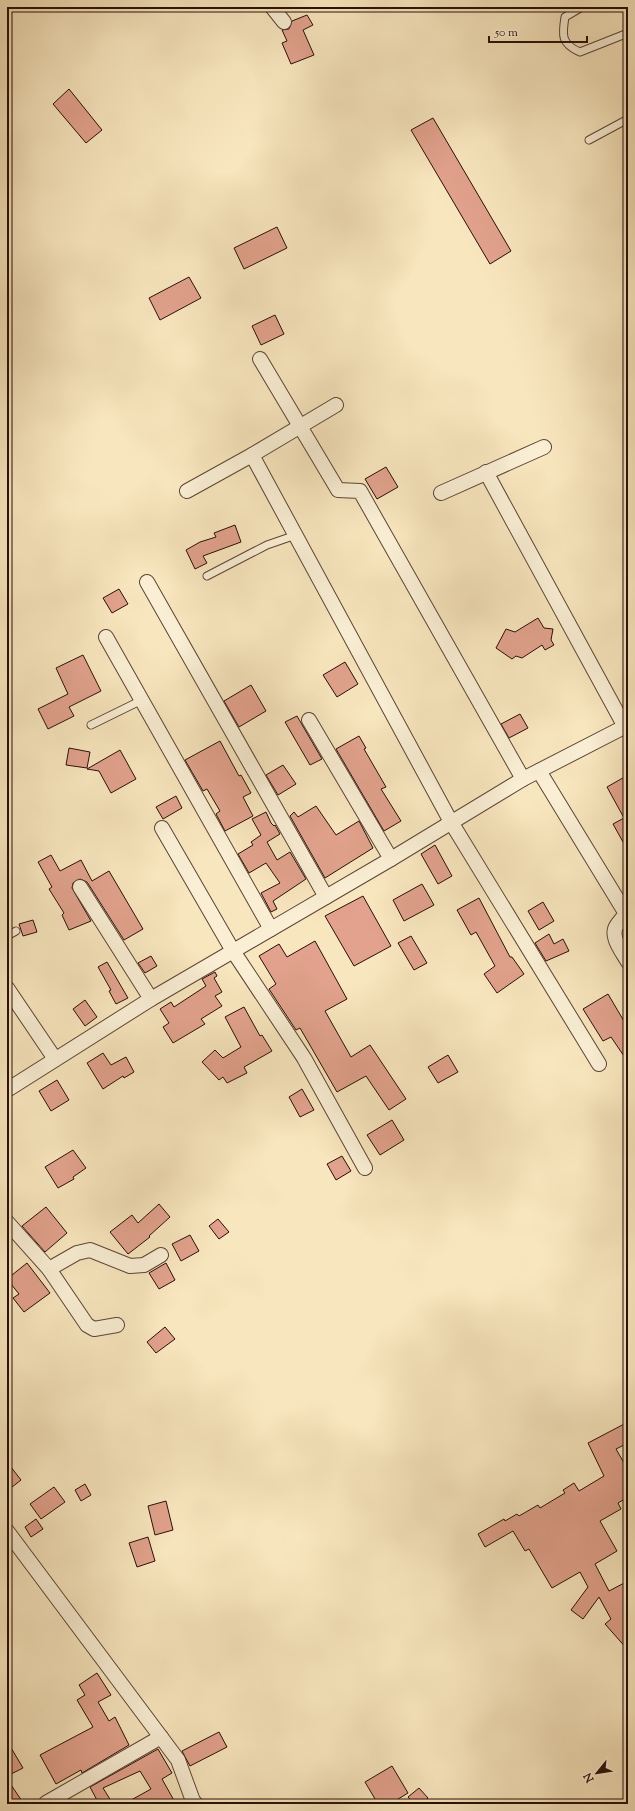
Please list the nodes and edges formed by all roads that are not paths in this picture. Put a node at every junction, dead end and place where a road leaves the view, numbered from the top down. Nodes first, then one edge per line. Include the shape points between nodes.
1 (272, 7) edge
2 (582, 7) edge
3 (284, 22) dead end
4 (628, 33) edge
5 (628, 119) edge
6 (589, 140) dead end
7 (260, 359) dead end
8 (336, 405) dead end
9 (300, 427) junction
10 (544, 447) dead end
11 (252, 455) junction
12 (486, 472) junction
13 (187, 491) dead end
14 (441, 493) dead end
15 (296, 535) junction
16 (207, 576) dead end
17 (147, 582) dead end
18 (106, 636) dead end
19 (142, 700) junction
20 (309, 720) dead end
21 (91, 725) dead end
22 (626, 726) edge
23 (539, 770) junction
24 (523, 779) junction
25 (451, 822) junction
26 (162, 828) dead end
27 (391, 859) junction
28 (80, 886) dead end
29 (326, 897) junction
30 (271, 929) junction
31 (16, 931) dead end
32 (7, 936) edge
33 (233, 951) junction
34 (628, 962) edge
35 (7, 988) edge
36 (151, 999) junction
37 (56, 1059) junction
38 (599, 1064) dead end
39 (7, 1090) edge
40 (366, 1168) dead end
41 (7, 1222) edge
42 (161, 1255) dead end
43 (49, 1269) junction
44 (117, 1325) dead end
45 (7, 1531) edge
46 (161, 1737) junction
47 (46, 1803) dead end
48 (196, 1804) edge

1 - 3 street
2 - 4 lane via 565,16 564,38 569,47 580,52
5 - 6 lane
7 - 9 street
8 - 9 street
9 - 11 street
9 - 24 street via 338,490 360,491
10 - 12 street
11 - 13 street
11 - 15 street
12 - 14 street
12 - 22 street
15 - 16 lane via 267,545
15 - 25 street
17 - 29 street
18 - 19 street
19 - 21 lane
19 - 30 street
20 - 27 street
22 - 23 street
23 - 24 street
23 - 34 street via 625,912 614,928 614,934
24 - 25 street
25 - 27 street
25 - 38 street
26 - 33 street
27 - 29 street
28 - 36 street
29 - 30 street
30 - 33 street
31 - 32 lane
33 - 36 street
33 - 40 street via 304,1058
35 - 37 street
36 - 37 street
37 - 39 street
41 - 43 street
42 - 43 street via 144,1265 130,1266 90,1250 77,1253
43 - 44 street via 87,1325 94,1329
45 - 46 street
46 - 47 street
46 - 48 street via 178,1760

